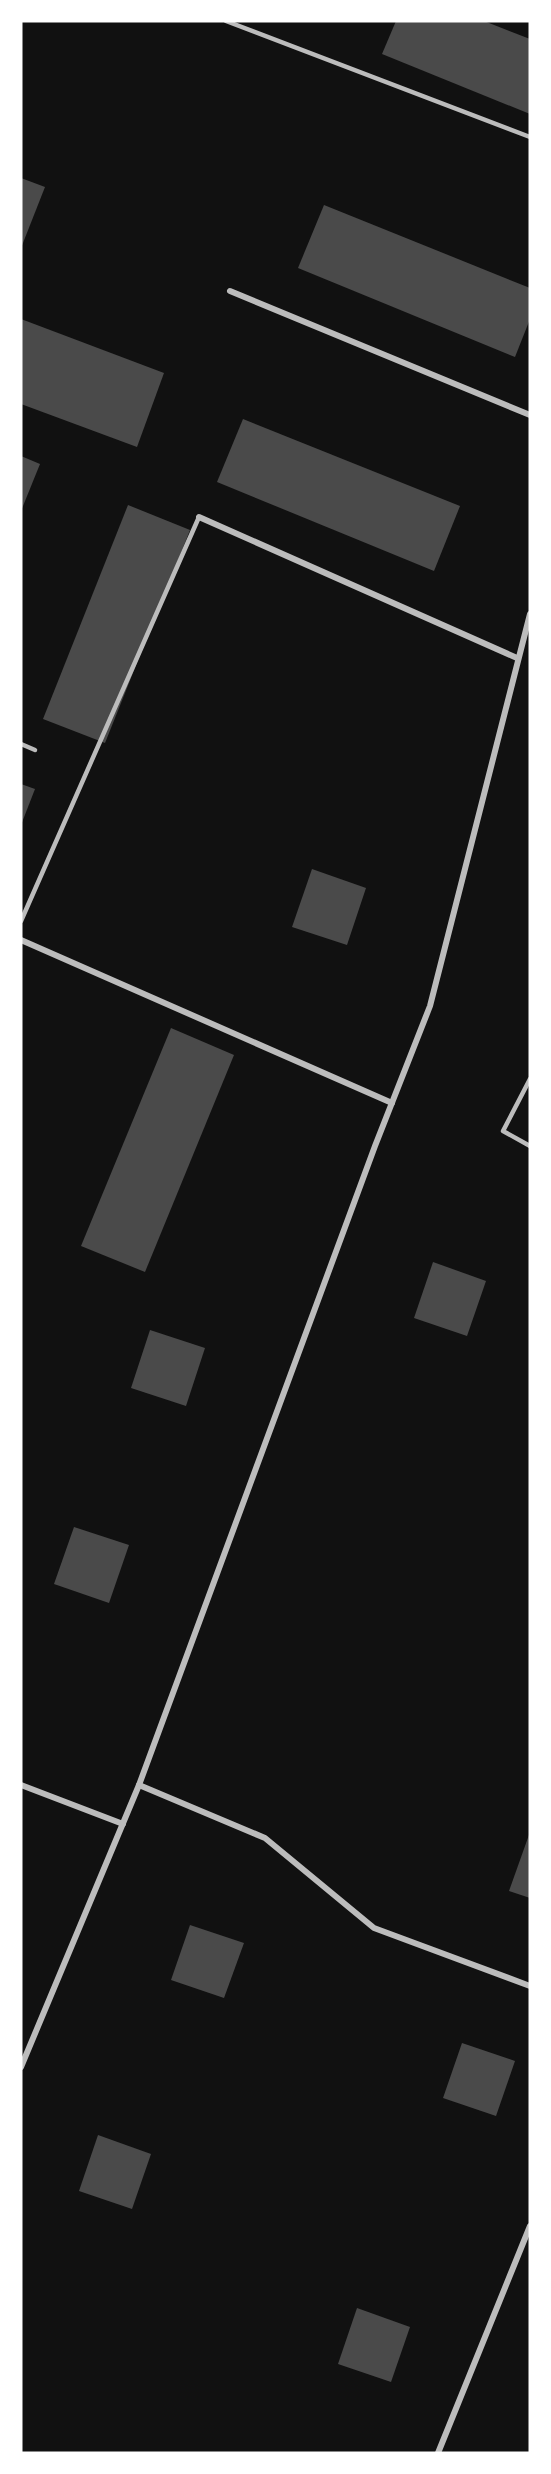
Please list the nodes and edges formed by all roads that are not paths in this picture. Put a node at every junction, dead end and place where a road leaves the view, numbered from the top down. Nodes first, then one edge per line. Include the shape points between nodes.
1 (226, 21) edge
2 (530, 137) edge
3 (230, 291) dead end
4 (530, 415) edge
5 (199, 517) joint
6 (530, 614) edge
7 (517, 658) junction
8 (21, 744) edge
9 (35, 750) dead end
10 (21, 921) edge
11 (21, 940) edge
12 (530, 1079) edge
13 (392, 1103) junction
14 (530, 1146) edge
15 (21, 1785) edge
16 (139, 1785) junction
17 (123, 1824) junction
18 (530, 1986) edge
19 (21, 2067) edge
20 (530, 2226) edge
21 (438, 2453) edge

1 - 2 lane
3 - 4 street
5 - 7 street
5 - 10 lane
6 - 7 street
7 - 13 street via 430,1006
8 - 9 lane
11 - 13 street
12 - 14 lane via 503,1131
13 - 16 street
15 - 17 street
16 - 17 street
16 - 18 street via 265,1838 374,1928
17 - 19 street
20 - 21 street

